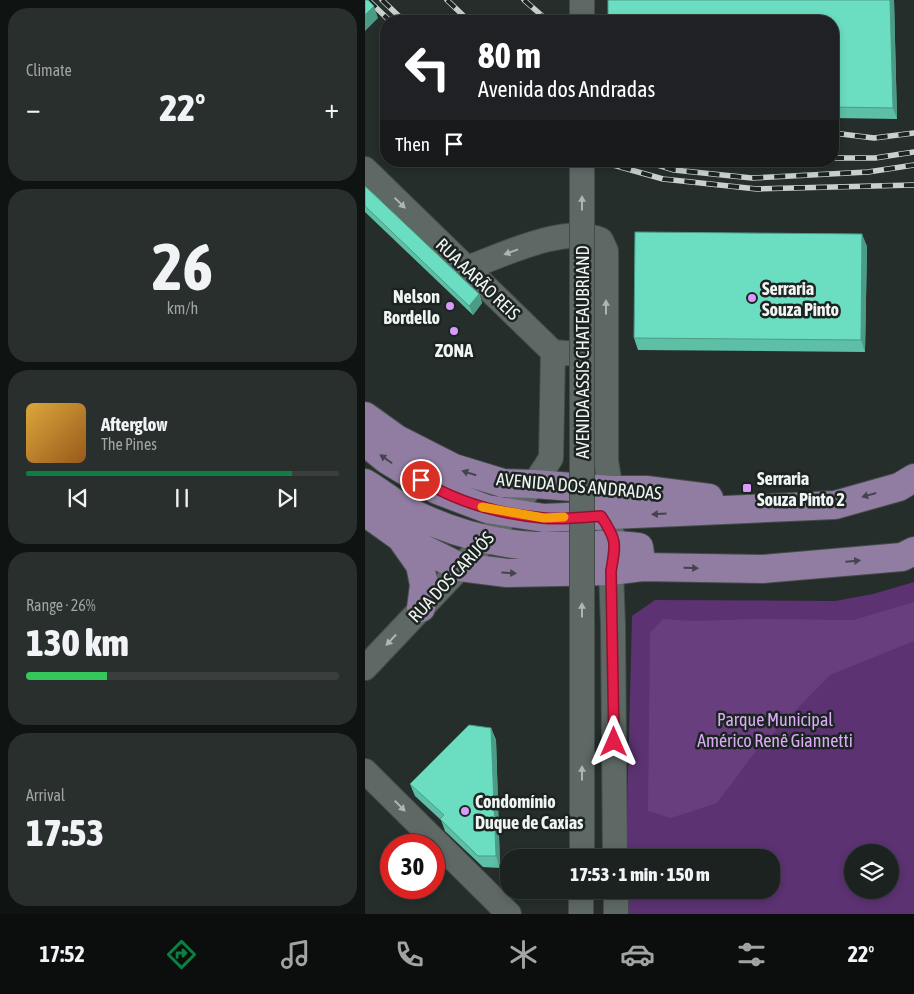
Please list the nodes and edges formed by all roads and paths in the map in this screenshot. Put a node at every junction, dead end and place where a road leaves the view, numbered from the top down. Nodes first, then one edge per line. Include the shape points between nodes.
1 (582, 0) edge
2 (582, 15) edge
3 (582, 167) edge
4 (365, 168) edge
5 (467, 268) junction
6 (553, 352) junction
7 (607, 356) junction
8 (365, 416) edge
9 (365, 442) edge
10 (914, 478) edge
11 (365, 483) edge
12 (534, 484) junction
13 (611, 490) junction
14 (777, 508) junction
15 (365, 512) edge
16 (510, 512) junction
17 (612, 516) junction
18 (400, 537) junction
19 (487, 539) junction
20 (914, 551) edge
21 (632, 552) junction
22 (461, 567) junction
23 (611, 571) junction
24 (421, 608) junction
25 (365, 668) edge
26 (365, 771) edge
27 (582, 848) edge
28 (615, 849) edge
29 (581, 899) edge
30 (616, 899) edge
31 (509, 914) edge
32 (581, 914) edge
33 (616, 914) edge

1 - 2 street
27 -> 3 street, AVENIDA ASSIS CHATEAUBRIAND, bridge
4 -> 5 street, RUA AARÃO REIS
5 - 6 street, RUA AARÃO REIS
7 -> 5 street, AVENIDA ASSIS CHATEAUBRIAND via 606,251 601,240 591,236 553,237
6 - 7 street
6 - 12 street, AVENIDA ASSIS CHATEAUBRIAND via 551,458
7 - 13 street, AVENIDA ASSIS CHATEAUBRIAND via 606,461
12 -> 8 main road, AVENIDA DOS ANDRADAS via 503,483 454,468 397,439
16 -> 9 main road, AVENIDA DOS ANDRADAS via 487,509 437,490 387,460
10 -> 14 main road, AVENIDA DOS ANDRADAS via 899,486 835,504
11 - 19 main road via 409,512 444,527
12 - 13 main road, AVENIDA DOS ANDRADAS
12 - 16 street, RUA DOS CARIJÓS
13 - 14 main road, AVENIDA DOS ANDRADAS via 646,490
13 - 17 main road
14 -> 17 main road, AVENIDA DOS ANDRADAS
15 - 18 main road
16 - 17 main road, AVENIDA DOS ANDRADAS via 544,518
16 - 19 street, RUA DOS CARIJÓS
17 - 21 main road via 635,530
18 - 22 main road
18 - 24 main road via 420,564 424,585
19 - 21 main road via 535,546
19 - 22 street, RUA DOS CARIJÓS
21 -> 20 main road via 762,569 902,557
21 - 23 main road
22 -> 23 main road via 507,573
22 - 24 street, RUA DOS CARIJÓS
23 - 28 street
24 -> 25 street, RUA DOS CARIJÓS
26 -> 31 street
29 - 32 street
30 - 33 street

